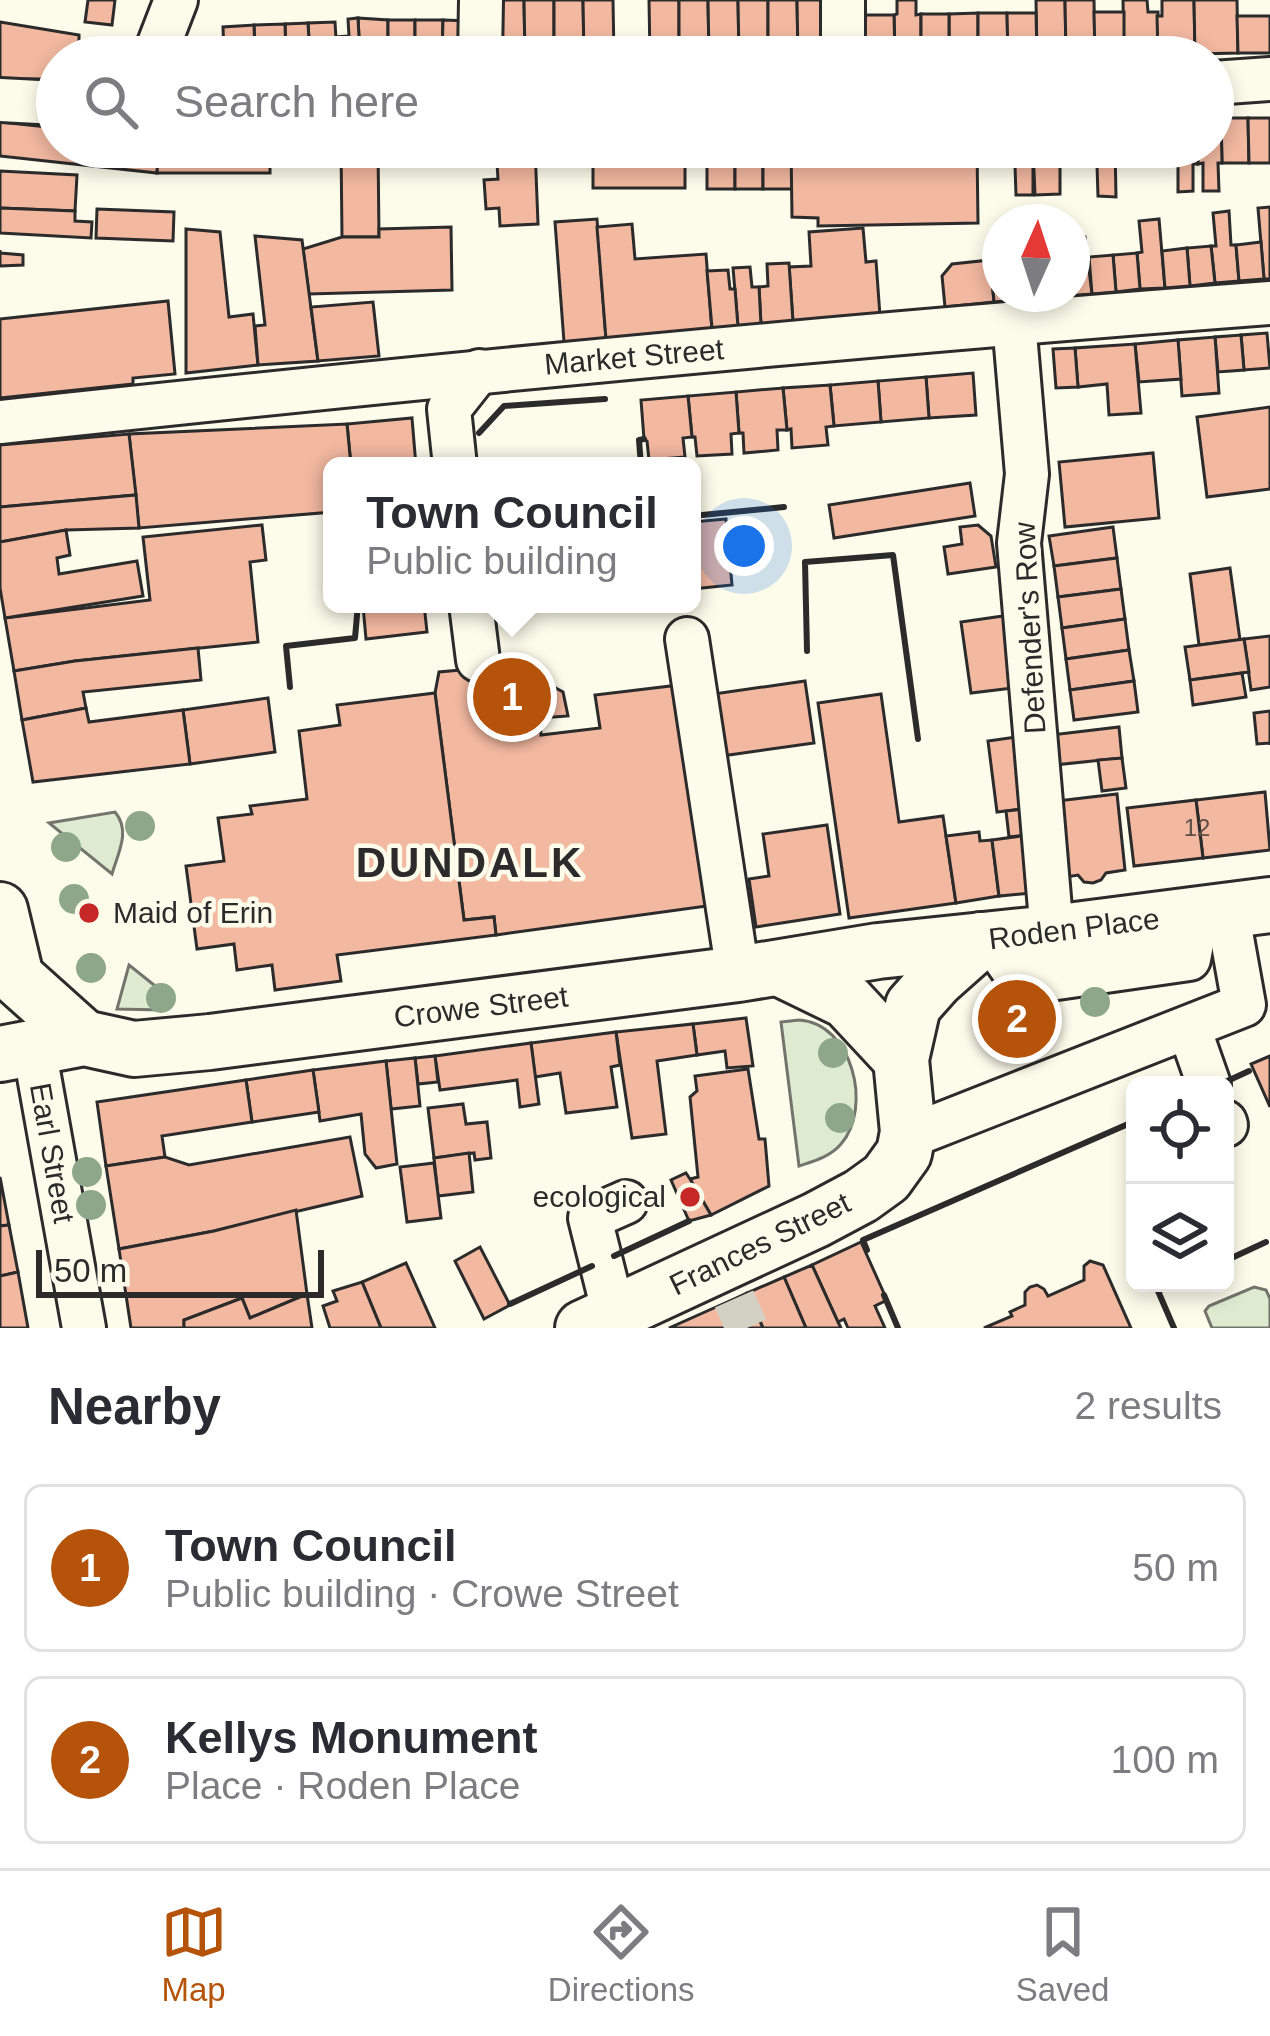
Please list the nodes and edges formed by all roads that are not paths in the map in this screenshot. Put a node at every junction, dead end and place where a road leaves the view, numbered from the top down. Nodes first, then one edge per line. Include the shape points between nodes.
1 (176, 0) edge
2 (202, 0) edge
3 (481, 0) edge
4 (843, 0) edge
5 (162, 36) edge
6 (189, 36) edge
7 (480, 36) edge
8 (843, 36) edge
9 (1270, 79) edge
10 (1234, 82) edge
11 (0, 100) edge
12 (36, 102) edge
13 (1270, 304) edge
14 (1014, 322) junction
15 (479, 371) junction
16 (408, 378) junction
17 (449, 409) junction
18 (0, 422) edge
19 (454, 457) edge
20 (472, 613) edge
21 (687, 639) dead end
22 (478, 660) dead end
23 (1232, 909) edge
24 (0, 910) edge
25 (1052, 933) junction
26 (986, 940) junction
27 (878, 951) joint
28 (759, 971) junction
29 (1189, 1028) junction
30 (27, 1029) edge
31 (901, 1059) junction
32 (1206, 1076) edge
33 (908, 1132) junction
34 (626, 1202) dead end
35 (599, 1321) edge
36 (84, 1328) edge

1 - 5 street
2 - 6 street
3 - 7 street
4 - 8 street
9 - 10 street
11 - 12 street
13 - 14 street, Market Street
14 - 15 street, Market Street
14 - 25 street, Defender's Row via 1028,474 1018,543
15 - 16 street, Market Street
15 - 17 street
16 - 17 street
16 - 18 street, Market Street
17 - 19 street
20 - 22 street
21 - 28 street
23 - 25 main road, Roden Place
23 - 26 street via 1189,959 1022,982
23 - 29 street via 1244,1004
24 - 30 main road
25 - 26 main road, Roden Place
26 - 27 main road, Roden Place
26 - 31 main road via 913,1006
27 - 28 main road, Crowe Street
28 - 30 main road, Crowe Street via 153,1048
28 - 31 main road via 847,1001
29 - 32 street
29 - 33 street
30 - 36 street, Earl Street
31 - 33 main road
33 - 35 main road, Frances Street via 886,1178 726,1282
34 - 35 street via 590,1218

